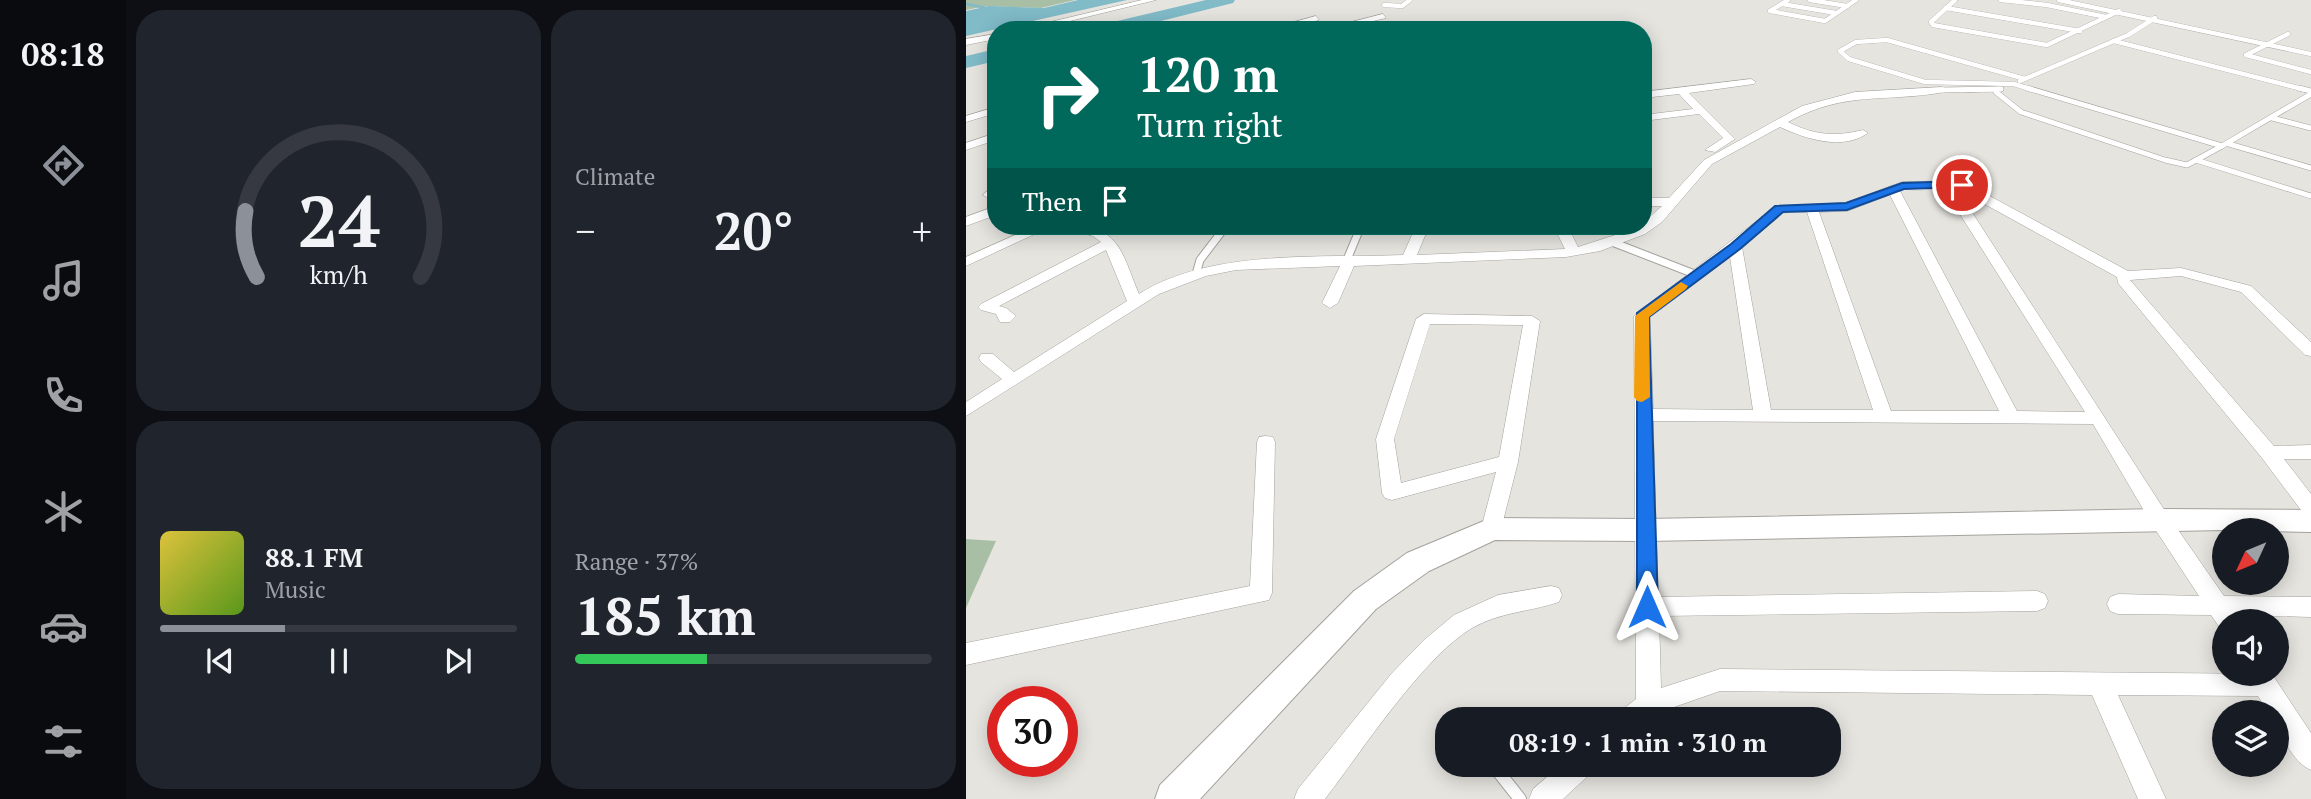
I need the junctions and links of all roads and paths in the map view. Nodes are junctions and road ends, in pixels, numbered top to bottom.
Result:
1 (1152, 0) edge
2 (1410, 0) edge
3 (1788, 0) edge
4 (1810, 0) edge
5 (1955, 0) edge
6 (2001, 0) edge
7 (2059, 0) edge
8 (1855, 1) edge
9 (1384, 2) edge
10 (1848, 3) edge
11 (1780, 4) junction
12 (1946, 8) junction
13 (2119, 11) junction
14 (1836, 13) junction
15 (1383, 16) junction
16 (2106, 17) junction
17 (1316, 18) dead end
18 (2155, 18) junction
19 (1280, 19) dead end
20 (1060, 21) edge
21 (1282, 21) edge
22 (1306, 21) edge
23 (1362, 21) edge
24 (1382, 21) edge
25 (2080, 31) junction
26 (2288, 34) dead end
27 (987, 38) edge
28 (2113, 41) junction
29 (966, 42) edge
30 (2268, 44) junction
31 (2311, 54) edge
32 (2311, 72) edge
33 (2025, 79) junction
34 (1745, 84) dead end
35 (2014, 84) junction
36 (1942, 90) joint
37 (1681, 91) junction
38 (1997, 92) junction
39 (1652, 94) edge
40 (2310, 94) edge
41 (1702, 111) junction
42 (987, 113) edge
43 (1652, 117) edge
44 (2272, 118) junction
45 (966, 119) edge
46 (1780, 123) junction
47 (2311, 128) edge
48 (1863, 133) dead end
49 (987, 139) edge
50 (2225, 145) junction
51 (966, 147) edge
52 (2196, 160) junction
53 (1708, 162) junction
54 (2311, 168) edge
55 (1948, 185) junction
56 (1893, 189) junction
57 (2311, 196) edge
58 (1652, 202) edge
59 (1672, 202) junction
60 (1812, 209) junction
61 (987, 214) edge
62 (966, 222) edge
63 (1652, 223) edge
64 (1025, 235) edge
65 (1100, 235) edge
66 (1219, 235) edge
67 (1358, 235) edge
68 (1418, 235) edge
69 (1565, 235) edge
70 (1630, 235) edge
71 (1612, 242) junction
72 (1110, 243) junction
73 (1735, 246) junction
74 (1574, 252) junction
75 (1408, 260) junction
76 (966, 262) edge
77 (1348, 262) junction
78 (1196, 274) junction
79 (1697, 275) junction
80 (2125, 275) junction
81 (1135, 302) junction
82 (1330, 303) dead end
83 (1005, 319) dead end
84 (2311, 351) edge
85 (987, 358) dead end
86 (1014, 380) junction
87 (966, 392) edge
88 (983, 399) junction
89 (966, 410) edge
90 (1643, 415) junction
91 (1763, 415) junction
92 (1884, 416) junction
93 (2011, 417) junction
94 (2098, 418) junction
95 (1266, 442) dead end
96 (2311, 452) edge
97 (2269, 453) junction
98 (1508, 462) junction
99 (2311, 509) edge
100 (2160, 520) junction
101 (2311, 521) edge
102 (1491, 528) junction
103 (1647, 530) junction
104 (1551, 595) dead end
105 (2037, 601) dead end
106 (2118, 604) dead end
107 (1647, 607) junction
108 (2311, 607) edge
109 (2221, 609) edge
110 (2286, 609) edge
111 (2212, 613) edge
112 (966, 654) edge
113 (2212, 681) edge
114 (2100, 684) junction
115 (2266, 686) edge
116 (1640, 707) edge
117 (1652, 707) edge
118 (2311, 757) edge
119 (1503, 777) edge
120 (1567, 777) edge
121 (1174, 799) edge
122 (1308, 799) edge
123 (1520, 799) edge
124 (1542, 799) edge
125 (2152, 799) edge

1 - 20 street
2 - 9 lane
3 - 11 lane
4 - 10 lane
5 - 12 lane
6 - 16 lane
7 - 13 lane
8 - 10 lane
9 - 15 street
10 - 14 lane
11 - 14 lane
11 - 14 lane
12 - 25 lane
12 - 25 lane
13 - 16 lane
13 - 18 lane
15 - 23 street
15 - 24 street
16 - 25 lane
17 - 22 street
18 - 28 lane
18 - 30 lane
19 - 21 street
26 - 30 lane
27 - 29 street
28 - 33 lane
28 - 40 lane
30 - 31 lane
30 - 32 lane
33 - 35 lane
33 - 35 lane
34 - 37 street
35 - 38 lane
35 - 50 lane
36 - 38 lane
36 - 46 street
37 - 39 street
37 - 41 street
38 - 52 lane
40 - 44 lane
41 - 43 street
41 - 53 street
42 - 45 street
44 - 47 lane
44 - 50 lane
46 - 48 street
46 - 53 street
49 - 51 street
50 - 52 lane
50 - 54 lane
52 - 57 lane
53 - 59 street
55 - 56 street
55 - 80 street
55 - 94 street
56 - 60 street
56 - 93 street
58 - 59 street
59 - 63 street
60 - 73 street
60 - 92 street
61 - 62 street
64 - 76 street
65 - 72 street
66 - 78 lane
67 - 77 lane
68 - 75 street
69 - 74 street
70 - 71 street
71 - 74 street
71 - 79 lane
72 - 81 street
72 - 83 street
73 - 79 street
73 - 91 street
74 - 75 street
75 - 77 street
77 - 78 street
77 - 82 street
78 - 81 street
79 - 90 street
80 - 84 street
80 - 97 street
81 - 86 street
85 - 86 street
86 - 88 street
87 - 88 street
88 - 89 street
90 - 91 street
90 - 103 street
91 - 92 street
92 - 93 street
93 - 94 street
94 - 100 street
95 - 112 street
96 - 97 street
97 - 99 street
98 - 98 street
98 - 102 street
100 - 101 street
100 - 103 street
100 - 109 street
102 - 103 street
102 - 121 street
103 - 107 street
104 - 122 street
105 - 107 street
106 - 111 street
107 - 116 street
108 - 110 street
113 - 114 street
114 - 117 street
114 - 125 street
115 - 118 street
119 - 123 lane
120 - 124 street

